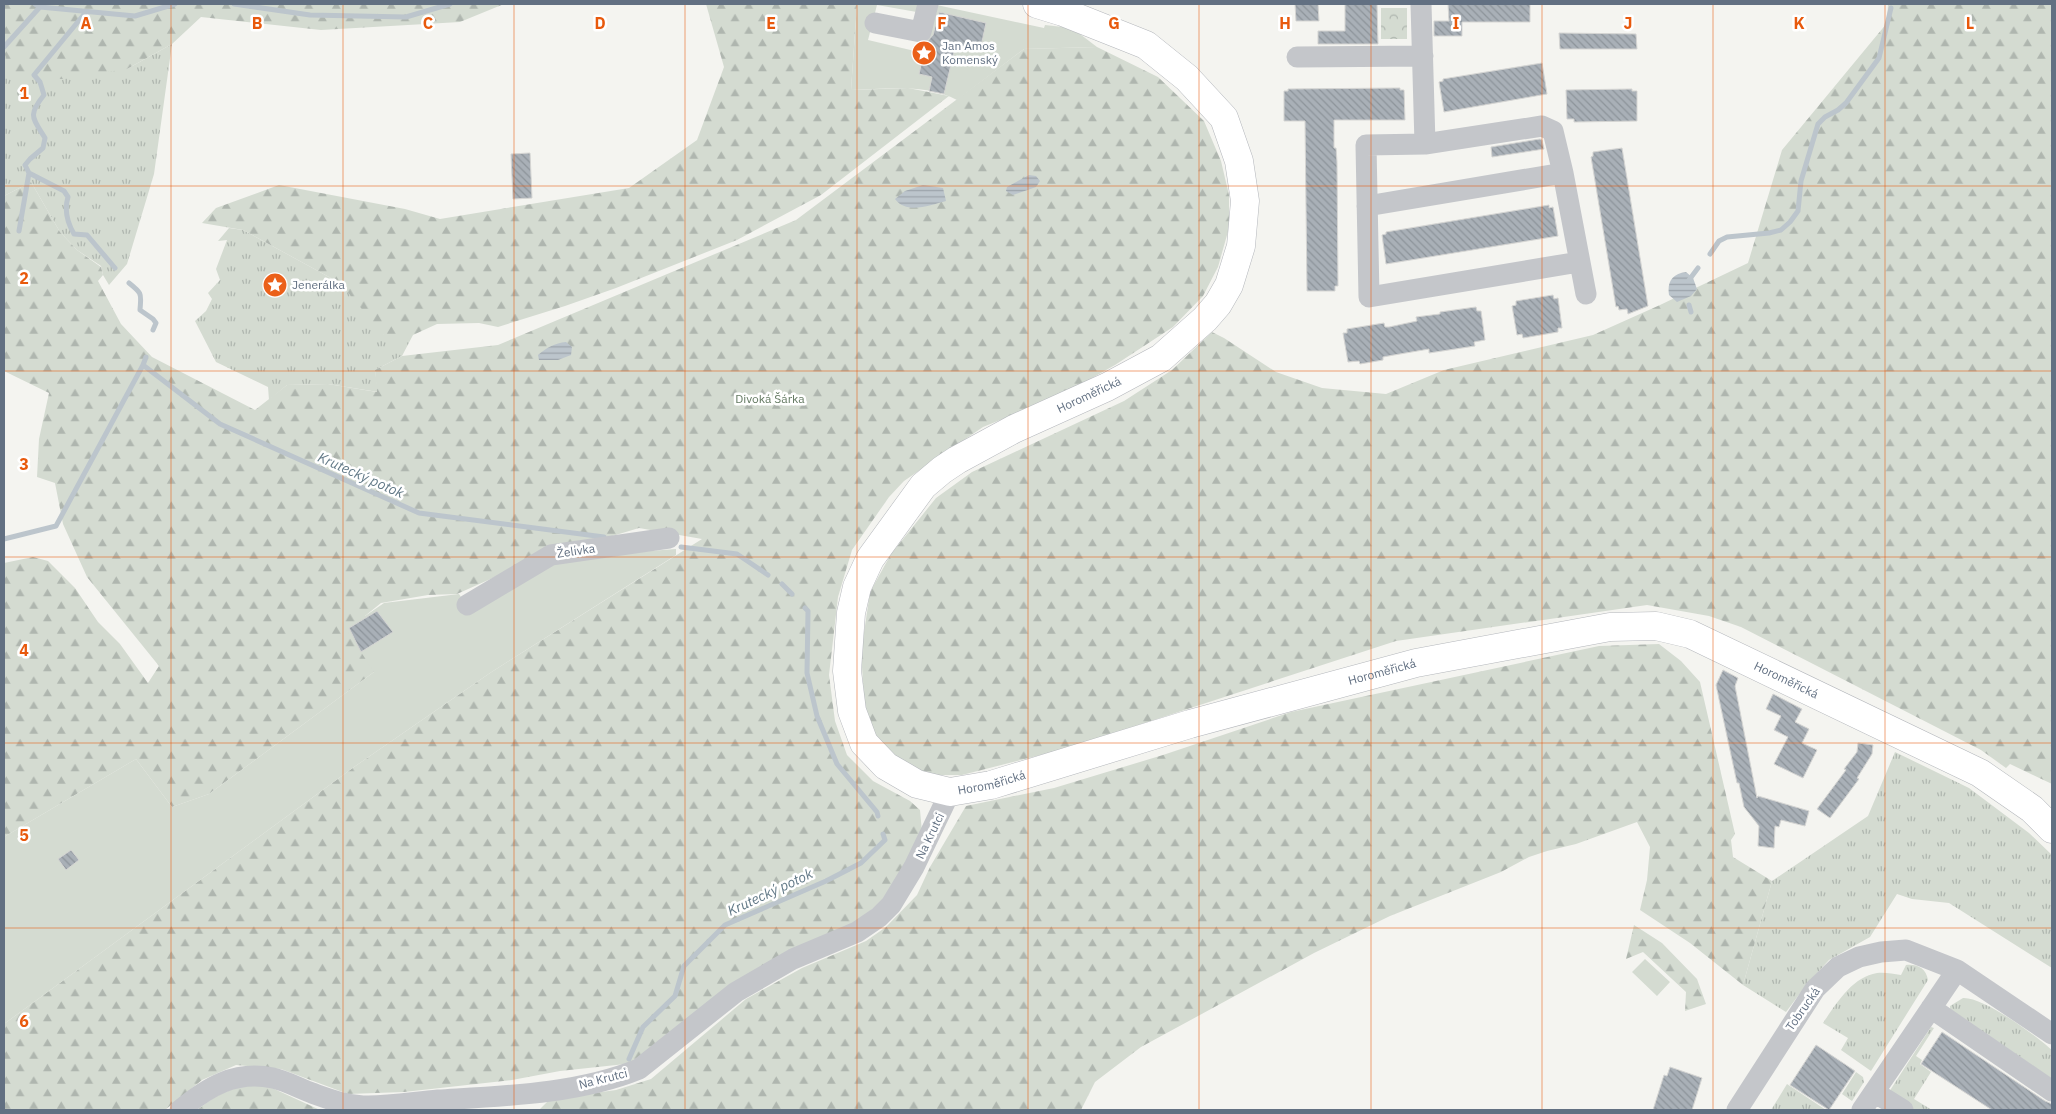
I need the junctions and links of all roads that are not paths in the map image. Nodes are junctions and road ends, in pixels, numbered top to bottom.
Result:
1 (928, 4) edge
2 (1037, 4) edge
3 (1421, 4) edge
4 (875, 23) dead end
5 (1423, 56) junction
6 (1296, 58) dead end
7 (1425, 144) junction
8 (1563, 173) junction
9 (1367, 206) junction
10 (1579, 262) junction
11 (1586, 294) dead end
12 (669, 538) dead end
13 (467, 605) dead end
14 (950, 792) junction
15 (2052, 828) edge
16 (1957, 970) junction
17 (1931, 1008) junction
18 (2052, 1034) edge
19 (2052, 1091) edge
20 (1874, 1092) junction
21 (180, 1110) edge
22 (1737, 1110) edge
23 (1862, 1110) edge
24 (1903, 1110) edge

1 - 4 street
2 - 14 main road, Horoměřická
3 - 5 street
5 - 6 street
5 - 7 street
7 - 8 street
7 - 9 street
8 - 9 street
8 - 10 street
9 - 10 street
10 - 11 street
12 - 13 street, Želivka
14 - 15 main road, Horoměřická
14 - 21 street, Na Krutci
16 - 17 street
16 - 18 street, Tobrucká
16 - 22 street, Tobrucká
17 - 19 street
17 - 20 street
20 - 23 street
20 - 24 street

